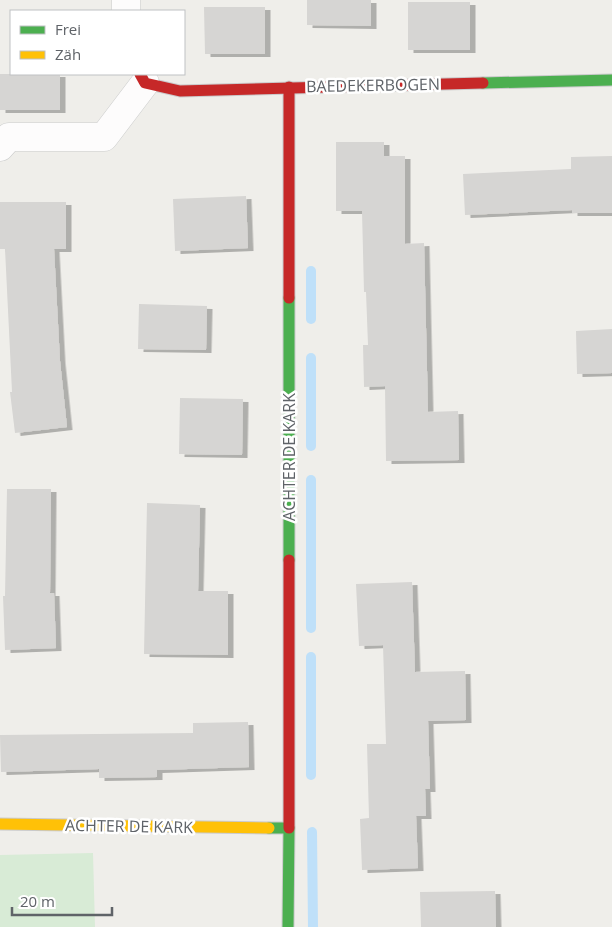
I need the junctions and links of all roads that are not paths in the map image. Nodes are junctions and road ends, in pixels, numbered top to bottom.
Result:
1 (142, 79) edge
2 (612, 80) edge
3 (289, 87) junction
4 (0, 147) edge
5 (0, 824) edge
6 (289, 828) junction
7 (288, 927) edge

1 - 3 street, BAEDEKERBOGEN
1 - 4 street
2 - 3 street, BAEDEKERBOGEN
3 - 6 street, ACHTER DE KARK
5 - 6 street, ACHTER DE KARK
6 - 7 street, ACHTER DE KARK

